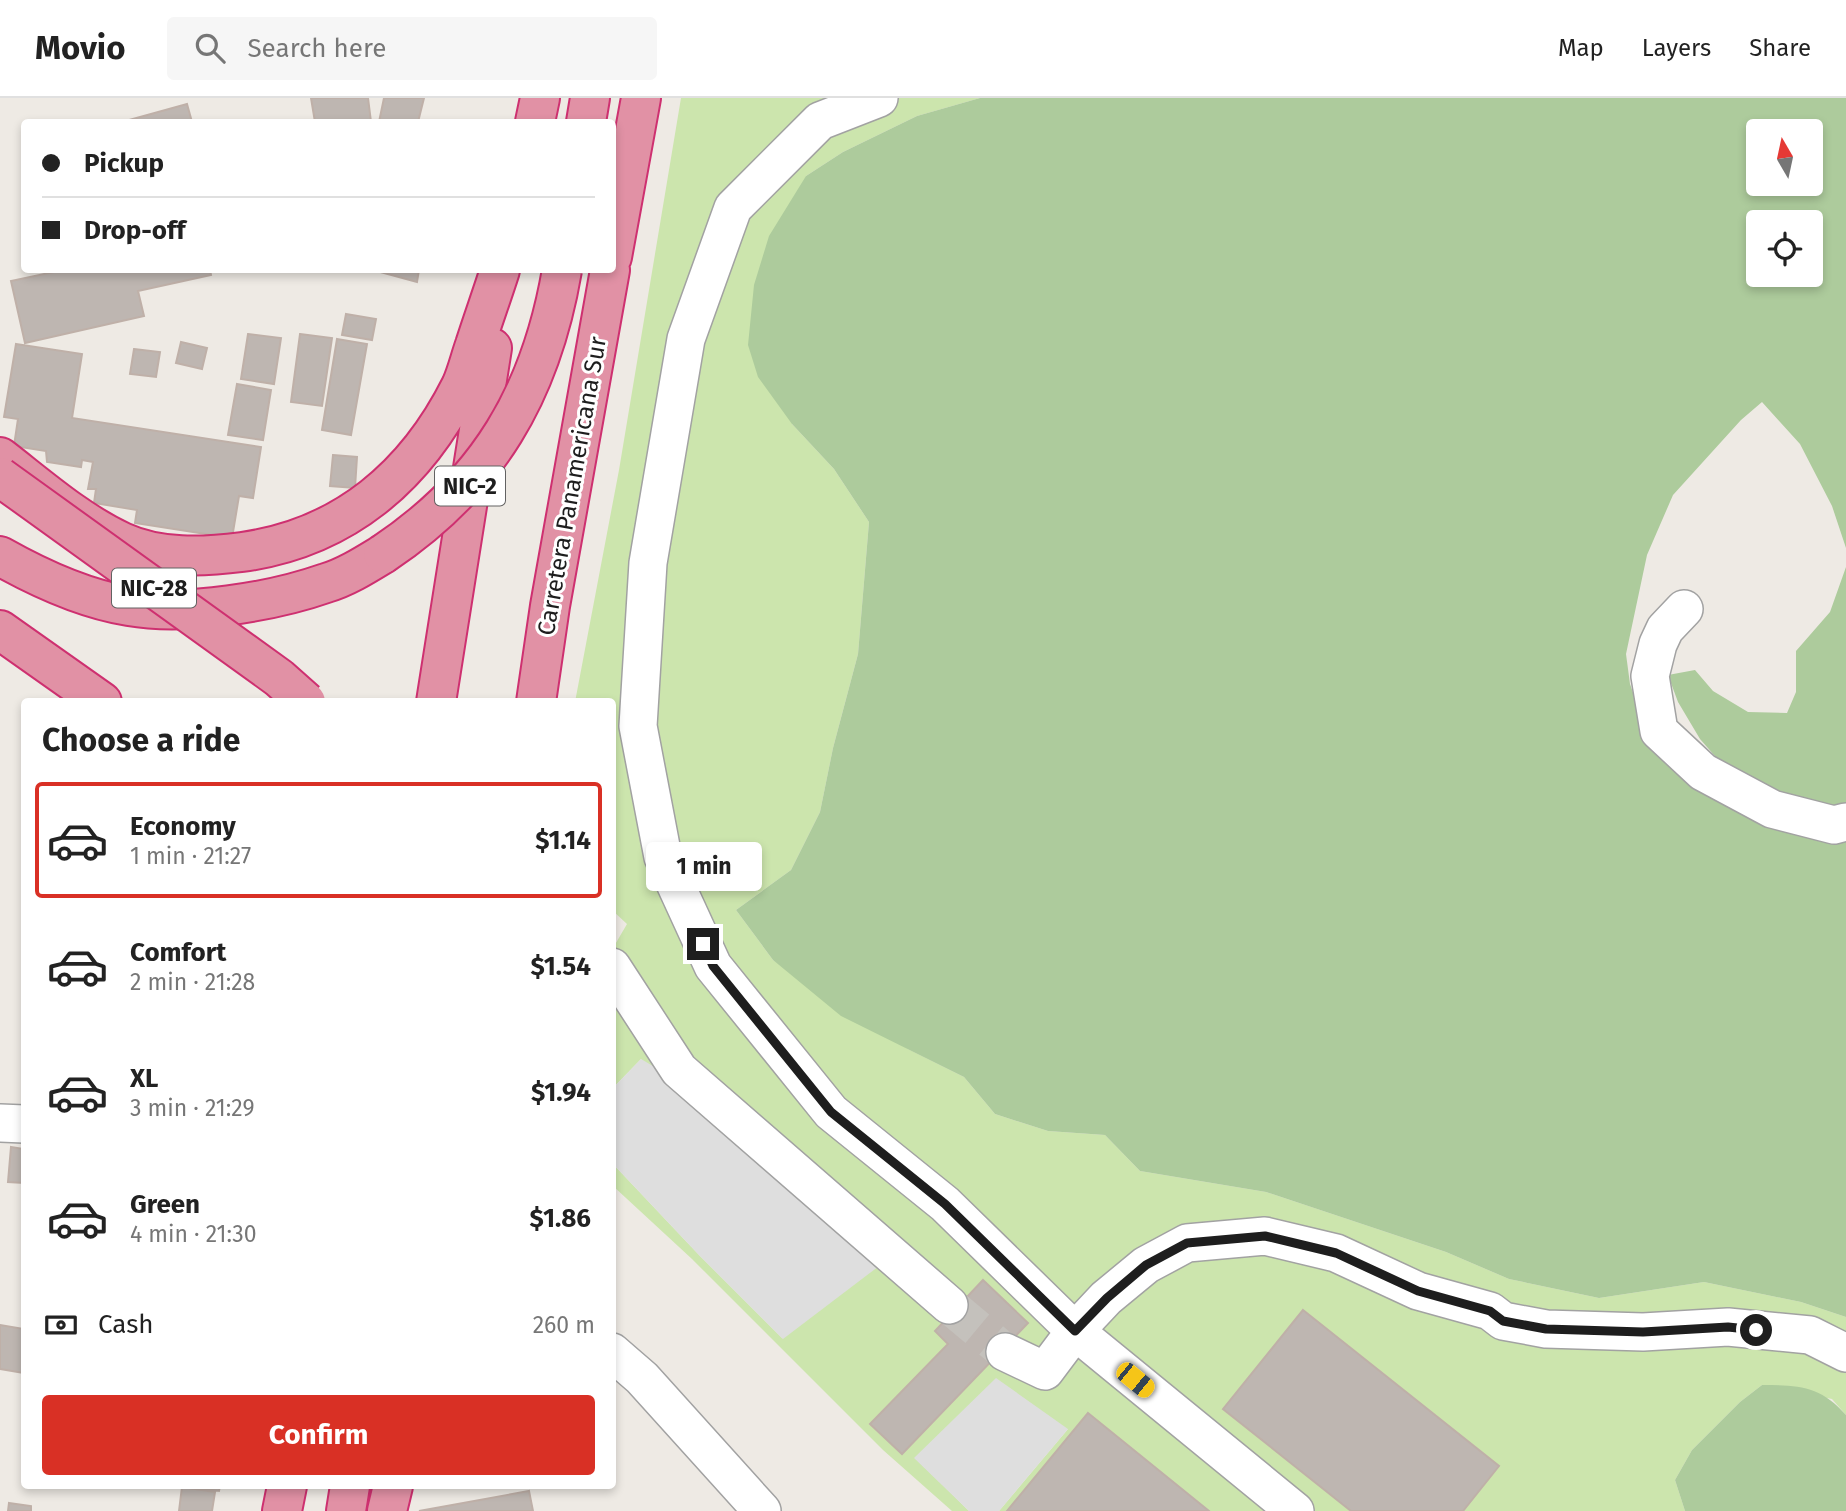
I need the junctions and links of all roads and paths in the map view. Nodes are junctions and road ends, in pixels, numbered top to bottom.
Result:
1 (540, 98) edge
2 (590, 98) edge
3 (641, 98) edge
4 (879, 98) edge
5 (536, 119) edge
6 (586, 119) edge
7 (616, 235) edge
8 (501, 273) edge
9 (502, 273) edge
10 (561, 273) edge
11 (609, 273) edge
12 (0, 457) edge
13 (0, 477) edge
14 (14, 563) edge
15 (1685, 609) dead end
16 (0, 630) edge
17 (96, 698) edge
18 (302, 698) edge
19 (437, 698) edge
20 (537, 698) edge
21 (1846, 822) edge
22 (616, 973) edge
23 (0, 1123) edge
24 (21, 1124) edge
25 (949, 1305) tunnel mouth
26 (1075, 1331) junction
27 (1005, 1352) tunnel mouth
28 (1846, 1353) edge
29 (616, 1355) edge
30 (286, 1489) edge
31 (350, 1489) edge
32 (392, 1489) edge
33 (282, 1511) edge
34 (346, 1511) edge
35 (387, 1511) edge
36 (762, 1511) edge
37 (1295, 1511) edge

1 - 5 highway
2 - 6 highway
3 - 7 highway
4 - 26 street
8 - 12 highway
9 - 19 highway, NIC-2
10 - 14 highway, bridge
11 - 20 highway, Carretera Panamericana Sur
13 - 18 highway, NIC-28, bridge
15 - 21 street
16 - 17 highway
22 - 25 street
23 - 24 street
26 - 27 street
26 - 28 street
26 - 37 street
29 - 36 street
30 - 33 highway
31 - 34 highway
32 - 35 highway

